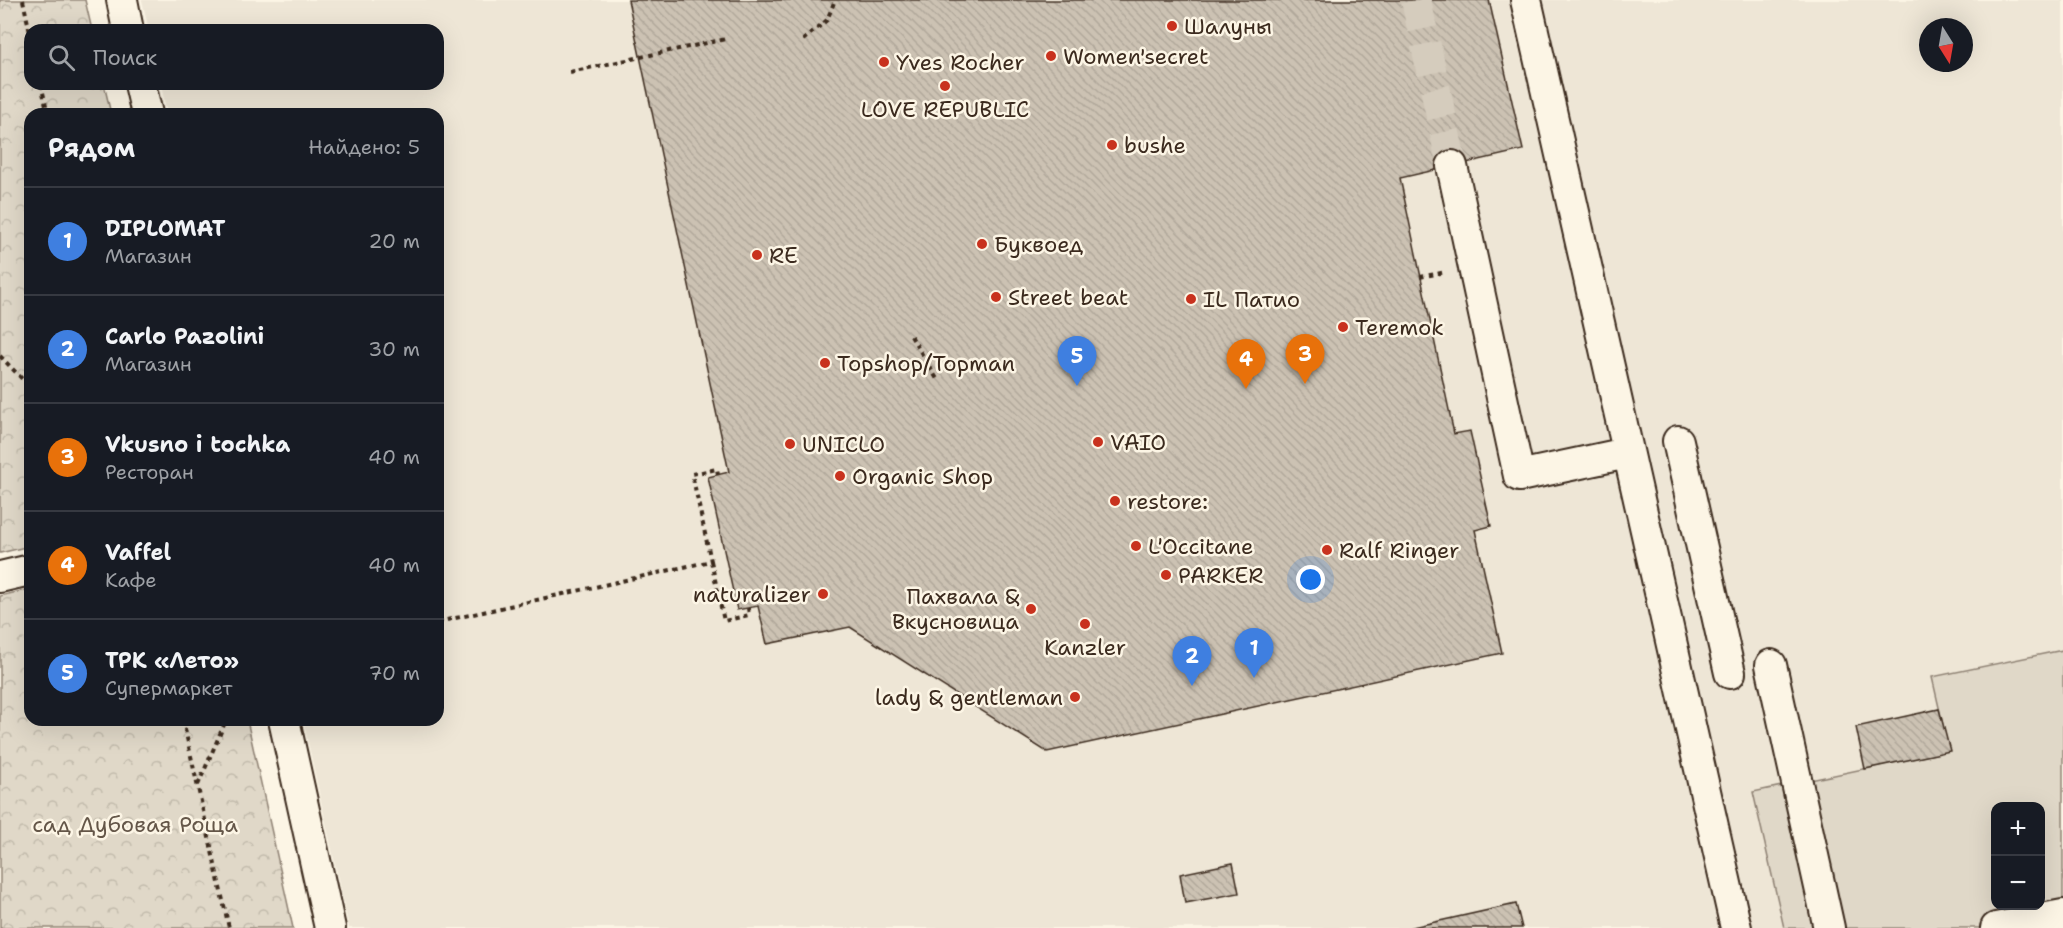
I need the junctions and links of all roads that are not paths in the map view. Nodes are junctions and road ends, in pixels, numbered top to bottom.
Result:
1 (122, 0) edge
2 (1526, 0) edge
3 (127, 24) edge
4 (142, 90) edge
5 (146, 108) edge
6 (1452, 166) tunnel mouth
7 (1678, 441) dead end
8 (1627, 453) junction
9 (24, 572) edge
10 (0, 578) edge
11 (1771, 665) dead end
12 (1730, 674) dead end
13 (285, 726) edge
14 (2063, 915) edge
15 (330, 928) edge
16 (1736, 928) edge
17 (1829, 928) edge
18 (1996, 928) edge

1 - 3 street
2 - 8 street
4 - 5 street
6 - 8 street
7 - 12 street
8 - 16 street
9 - 10 street
11 - 17 street
13 - 15 street
14 - 18 street

